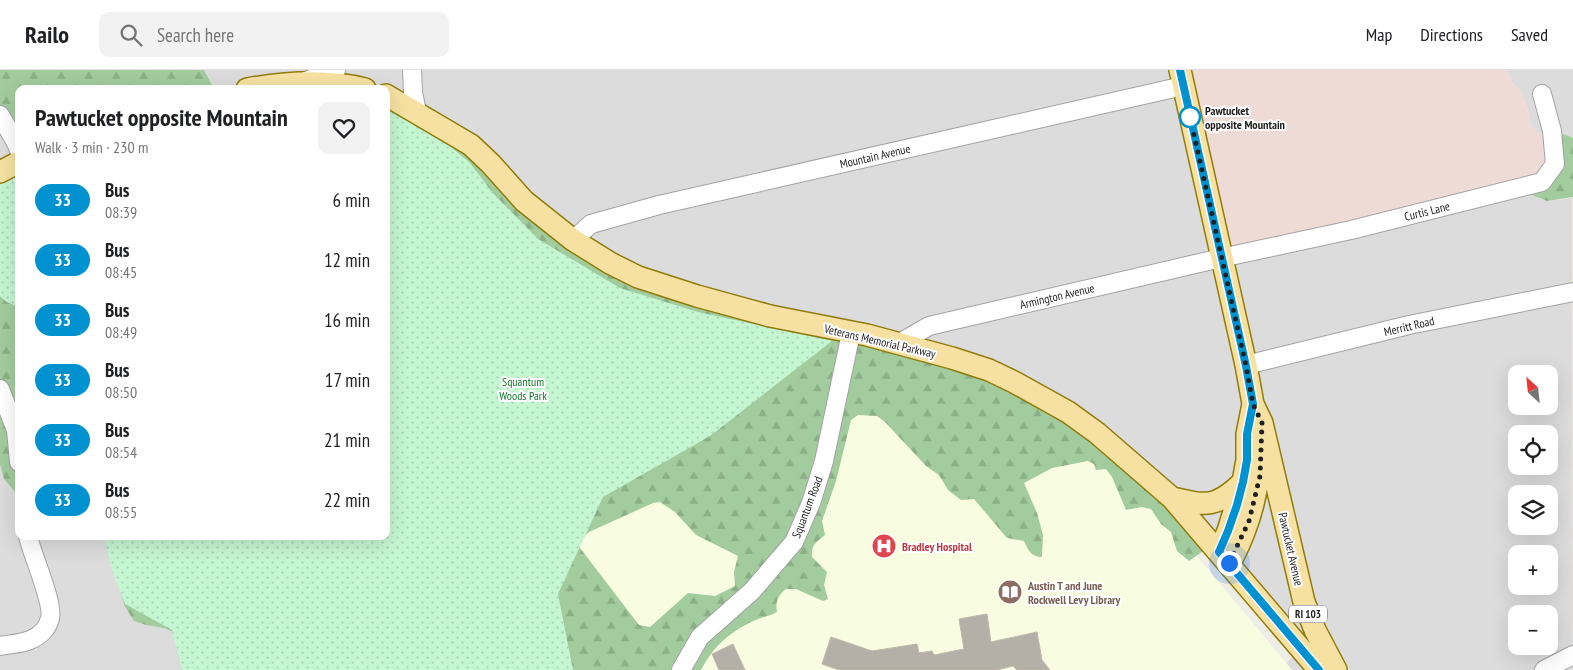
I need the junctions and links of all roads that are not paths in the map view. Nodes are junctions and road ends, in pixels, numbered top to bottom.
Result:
1 (336, 70) edge
2 (412, 70) edge
3 (1182, 78) edge
4 (301, 82) junction
5 (270, 85) edge
6 (340, 85) edge
7 (1542, 94) dead end
8 (390, 97) edge
9 (417, 112) junction
10 (0, 115) edge
11 (15, 141) edge
12 (15, 164) edge
13 (0, 172) edge
14 (572, 240) junction
15 (1221, 258) junction
16 (1573, 292) edge
17 (851, 333) junction
18 (898, 344) junction
19 (1246, 366) junction
20 (1, 392) edge
21 (1257, 413) junction
22 (15, 427) edge
23 (1243, 482) junction
24 (1172, 498) junction
25 (29, 540) edge
26 (1224, 558) junction
27 (0, 646) edge
28 (1573, 655) edge
29 (681, 670) edge
30 (1319, 670) edge
31 (1336, 670) edge
32 (1544, 670) edge

1 - 4 street
2 - 9 street
3 - 14 street, Mountain Avenue
3 - 15 main road, Pawtucket Avenue / RI 103
4 - 5 main road
4 - 6 main road
7 - 15 street, Curtis Lane
8 - 9 main road, Veterans Memorial Parkway
9 - 14 main road, Veterans Memorial Parkway
10 - 11 street
12 - 13 main road
14 - 17 main road, Veterans Memorial Parkway
15 - 18 street, Armington Avenue
15 - 19 main road, Pawtucket Avenue / RI 103
16 - 19 street, Merritt Road
17 - 18 main road, Veterans Memorial Parkway
17 - 29 street, Squantum Road
18 - 24 main road, Veterans Memorial Parkway
19 - 21 main road, Pawtucket Avenue / RI 103
20 - 22 street
21 - 23 main road, Pawtucket Avenue / RI 103
21 - 26 main road, Pawtucket Avenue
21 - 31 main road, Pawtucket Avenue / RI 103
23 - 24 main road
23 - 26 main road, Pawtucket Avenue / RI 103
24 - 26 main road, Veterans Memorial Parkway
25 - 27 street
26 - 30 main road, Veterans Memorial Parkway / RI 103
28 - 32 street

